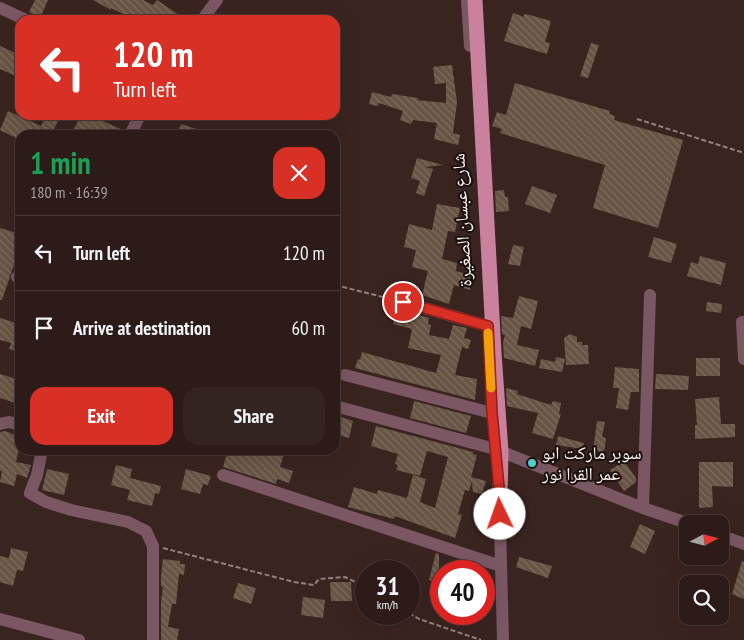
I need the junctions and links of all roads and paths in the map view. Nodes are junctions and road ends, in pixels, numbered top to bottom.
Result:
1 (217, 0) edge
2 (467, 0) edge
3 (475, 0) edge
4 (0, 8) edge
5 (15, 15) edge
6 (206, 15) edge
7 (637, 119) dead end
8 (744, 153) edge
9 (340, 286) edge
10 (650, 295) dead end
11 (403, 302) joint
12 (742, 322) dead end
13 (488, 326) junction
14 (744, 359) edge
15 (345, 375) dead end
16 (340, 407) edge
17 (492, 413) junction
18 (0, 424) edge
19 (15, 424) edge
20 (498, 451) junction
21 (41, 455) edge
22 (224, 475) dead end
23 (500, 498) joint
24 (643, 508) junction
25 (679, 520) edge
26 (729, 538) edge
27 (744, 544) edge
28 (153, 546) junction
29 (501, 566) junction
30 (355, 582) edge
31 (0, 619) edge
32 (420, 619) edge
33 (80, 640) edge
34 (153, 640) edge
35 (481, 640) edge
36 (503, 640) edge

1 - 6 street
2 - 13 street, شارع عبسان الصغيرة
3 - 20 main road, شارع عبسان الصغيرة
4 - 5 street
7 - 8 path
9 - 11 path
10 - 24 street
11 - 13 street
12 - 14 street
13 - 17 street, شارع عبسان الصغيرة
15 - 17 street
16 - 20 street
17 - 20 street, شارع عبسان الصغيرة
18 - 19 street
20 - 23 main road, شارع عبسان الصغيرة
20 - 24 street
21 - 28 street
22 - 29 street
23 - 29 street, شارع عبسان الصغيرة
24 - 25 street
26 - 27 street
28 - 30 path
28 - 34 street
29 - 36 street, شارع عبسان الصغيرة
31 - 33 street
32 - 35 path

